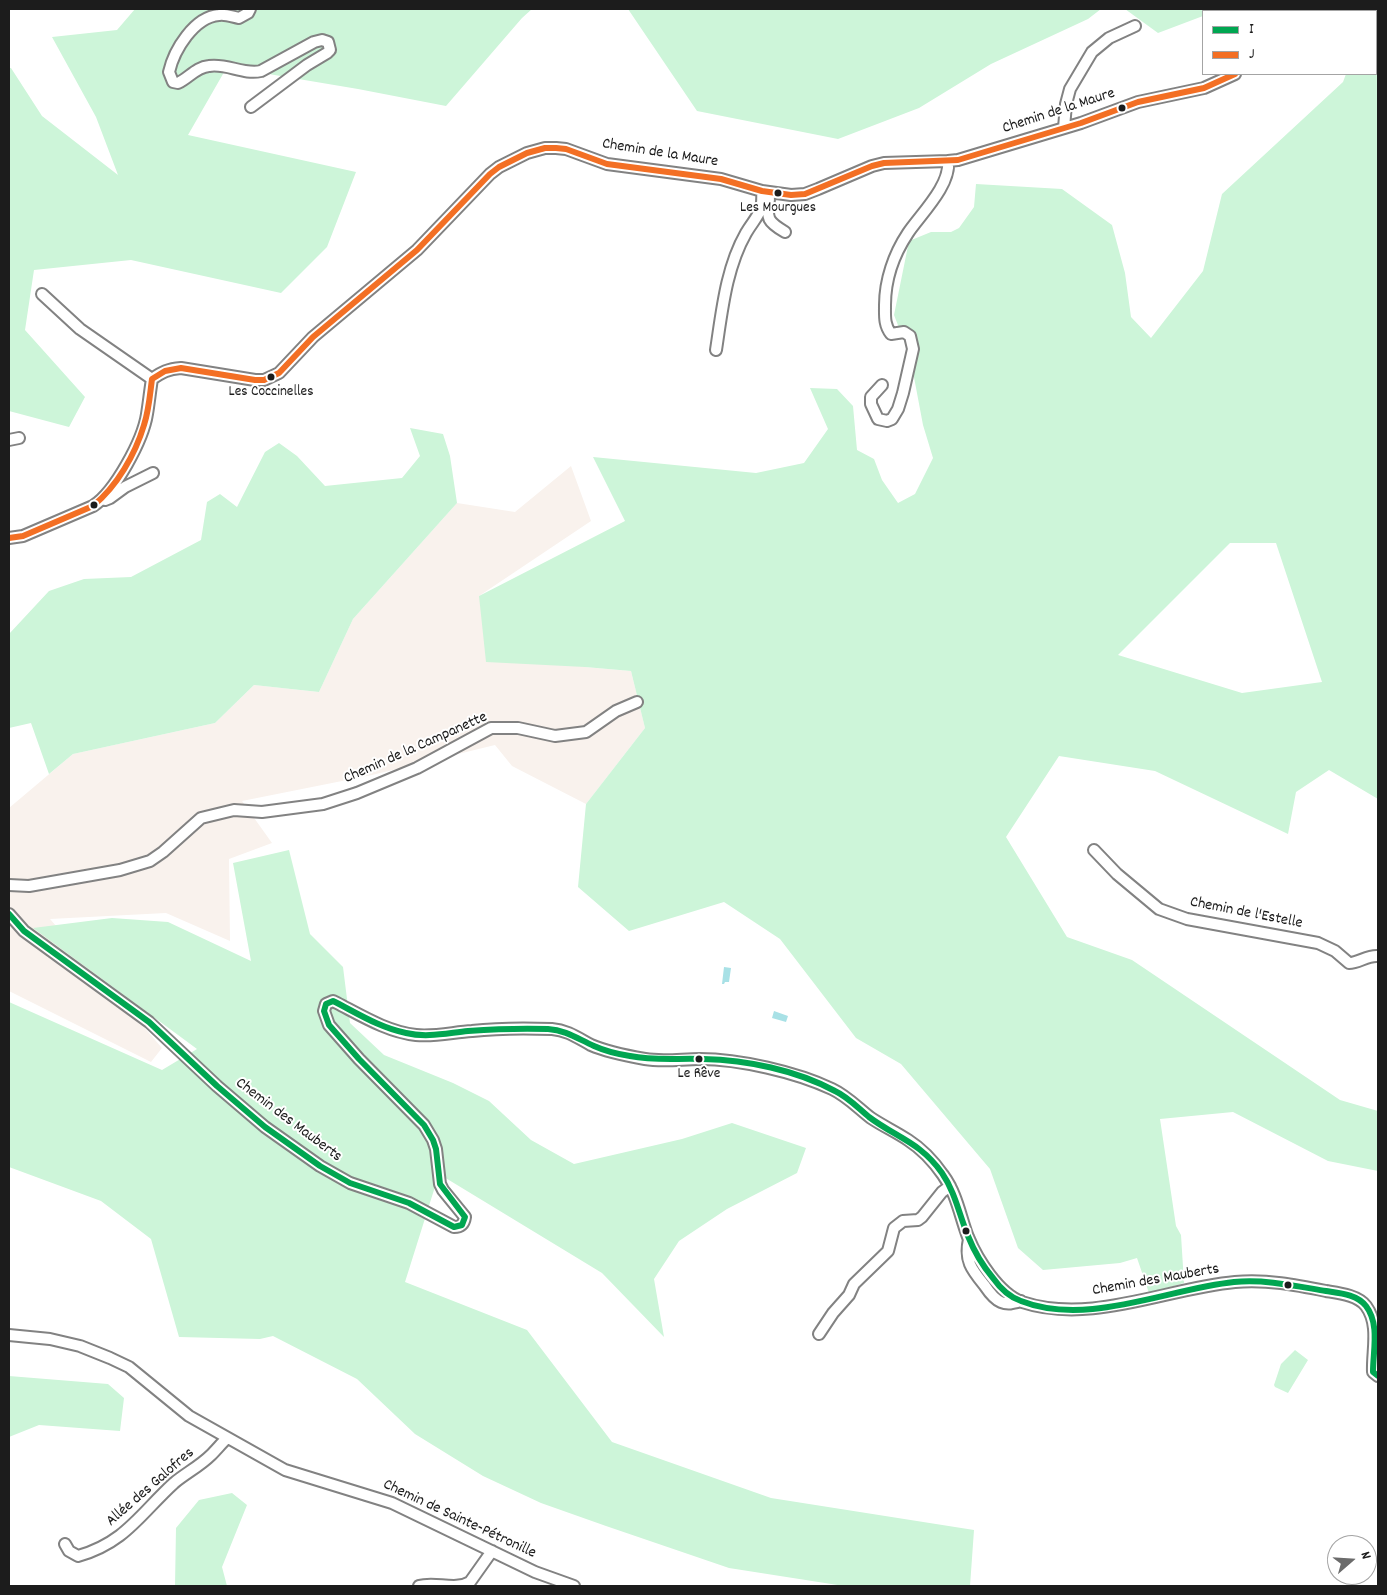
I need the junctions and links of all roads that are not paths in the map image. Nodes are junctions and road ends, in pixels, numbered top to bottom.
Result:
1 (250, 9) edge
2 (1135, 26) dead end
3 (1233, 75) edge
4 (251, 107) dead end
5 (1064, 128) junction
6 (948, 161) junction
7 (766, 192) junction
8 (785, 232) dead end
9 (42, 294) dead end
10 (716, 350) dead end
11 (152, 379) junction
12 (882, 385) dead end
13 (153, 473) dead end
14 (101, 500) junction
15 (9, 538) edge
16 (637, 702) dead end
17 (1094, 850) dead end
18 (9, 885) edge
19 (9, 914) edge
20 (1378, 956) edge
21 (950, 1186) junction
22 (819, 1334) dead end
23 (9, 1335) edge
24 (1378, 1376) edge
25 (226, 1438) junction
26 (65, 1544) dead end
27 (492, 1551) junction
28 (419, 1586) edge
29 (574, 1586) edge

1 - 4 street
2 - 5 street
3 - 5 street, Chemin de la Maure
5 - 6 street, Chemin de la Maure
6 - 7 street, Chemin de la Maure
6 - 12 street
7 - 8 street
7 - 10 street
7 - 11 street, Chemin de la Maure
9 - 11 street
11 - 14 street
13 - 14 street
14 - 15 street
16 - 18 street, Chemin de la Campanette
17 - 20 street, Chemin de l'Estelle
19 - 21 street, Chemin des Mauberts
21 - 22 street
21 - 24 street, Chemin des Mauberts
23 - 25 street, Chemin de Sainte-Pétronille
25 - 26 street, Allée des Galofres
25 - 27 street, Chemin de Sainte-Pétronille
27 - 28 street
27 - 29 street, Chemin de Sainte-Pétronille

